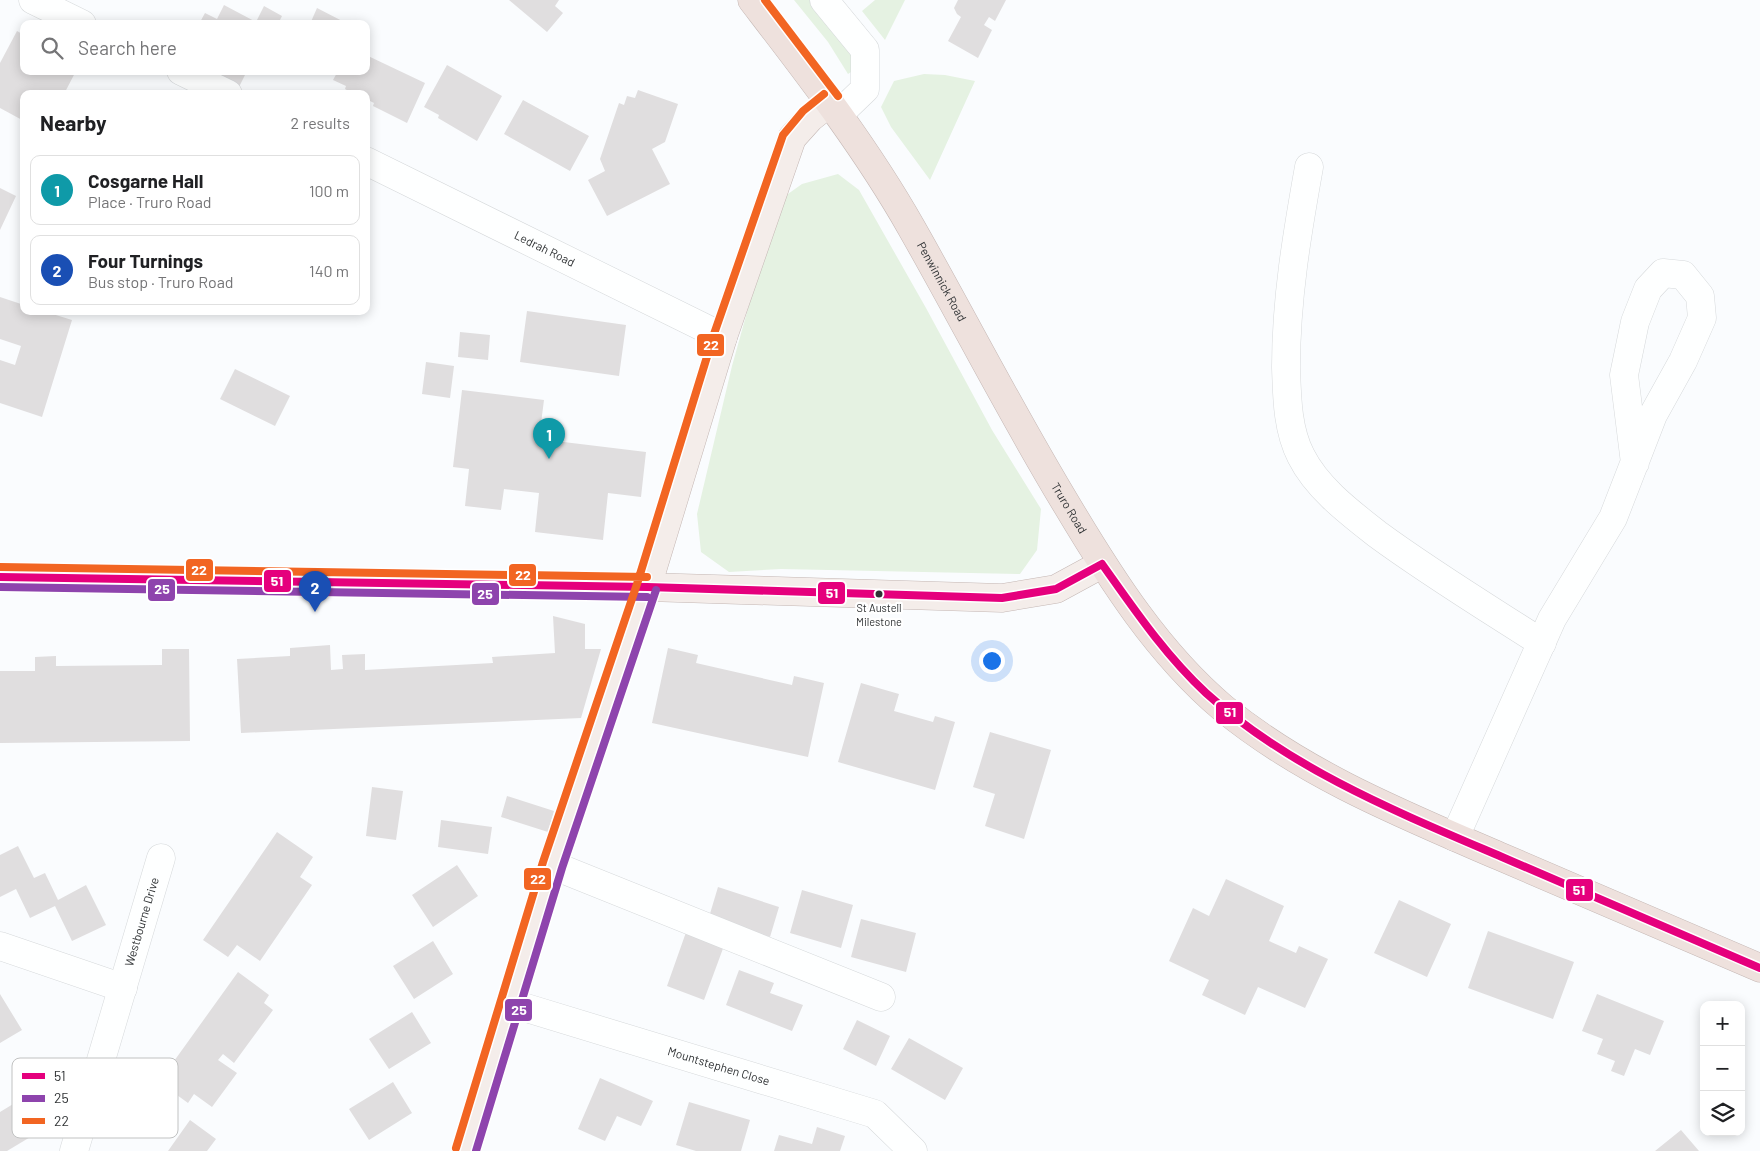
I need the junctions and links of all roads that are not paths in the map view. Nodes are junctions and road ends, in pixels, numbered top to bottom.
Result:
1 (33, 0) edge
2 (752, 0) edge
3 (824, 0) edge
4 (74, 20) edge
5 (190, 75) edge
6 (220, 90) edge
7 (835, 108) junction
8 (370, 163) edge
9 (1309, 167) dead end
10 (723, 337) junction
11 (1036, 454) joint
12 (1635, 463) junction
13 (1102, 564) junction
14 (0, 577) edge
15 (647, 587) junction
16 (1542, 643) junction
17 (1455, 837) junction
18 (161, 858) dead end
19 (552, 865) junction
20 (0, 946) edge
21 (1760, 968) edge
22 (123, 988) junction
23 (881, 997) dead end
24 (510, 1003) junction
25 (102, 1058) edge
26 (78, 1138) edge
27 (74, 1151) edge
28 (466, 1151) edge
29 (913, 1151) edge

1 - 4 street
2 - 7 highway, Penwinnick Road
3 - 7 street
5 - 6 street
7 - 10 main road
7 - 11 highway, Penwinnick Road
8 - 10 street, Ledrah Road
9 - 16 street
10 - 15 main road
11 - 13 highway, Truro Road
12 - 12 street
12 - 16 street
13 - 15 main road
13 - 17 highway, Truro Road
14 - 15 main road
15 - 19 main road
16 - 17 street
17 - 21 highway, Truro Road
18 - 22 street, Westbourne Drive
19 - 23 street
19 - 24 main road
20 - 22 street
22 - 25 street, Westbourne Drive
24 - 28 main road
24 - 29 street, Mountstephen Close
26 - 27 street, Westbourne Drive

